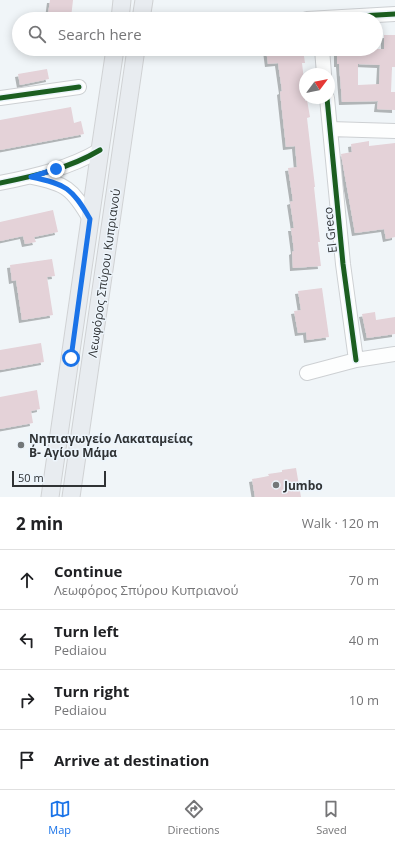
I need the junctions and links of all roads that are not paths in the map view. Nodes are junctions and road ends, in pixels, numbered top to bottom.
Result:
1 (122, 0) edge
2 (121, 12) edge
3 (395, 14) edge
4 (383, 15) edge
5 (114, 56) edge
6 (137, 56) edge
7 (323, 56) edge
8 (324, 68) edge
9 (79, 87) dead end
10 (0, 98) edge
11 (328, 104) edge
12 (330, 129) junction
13 (395, 131) edge
14 (100, 150) junction
15 (31, 177) junction
16 (0, 182) edge
17 (90, 219) junction
18 (395, 354) edge
19 (356, 360) junction
20 (307, 373) dead end
21 (50, 497) edge
22 (71, 497) edge

1 - 2 main road
3 - 4 street
5 - 14 main road, Λεωφόρος Σπύρου Κυπριανού
6 - 22 main road, Λεωφόρος Σπύρου Κυπριανού
7 - 8 street
9 - 10 street
11 - 12 street, El Greco
12 - 13 street
12 - 19 street, El Greco
14 - 15 street
14 - 17 main road, Λεωφόρος Σπύρου Κυπριανού
15 - 16 street
15 - 17 street
17 - 21 main road, Λεωφόρος Σπύρου Κυπριανού
18 - 19 street
19 - 20 street

